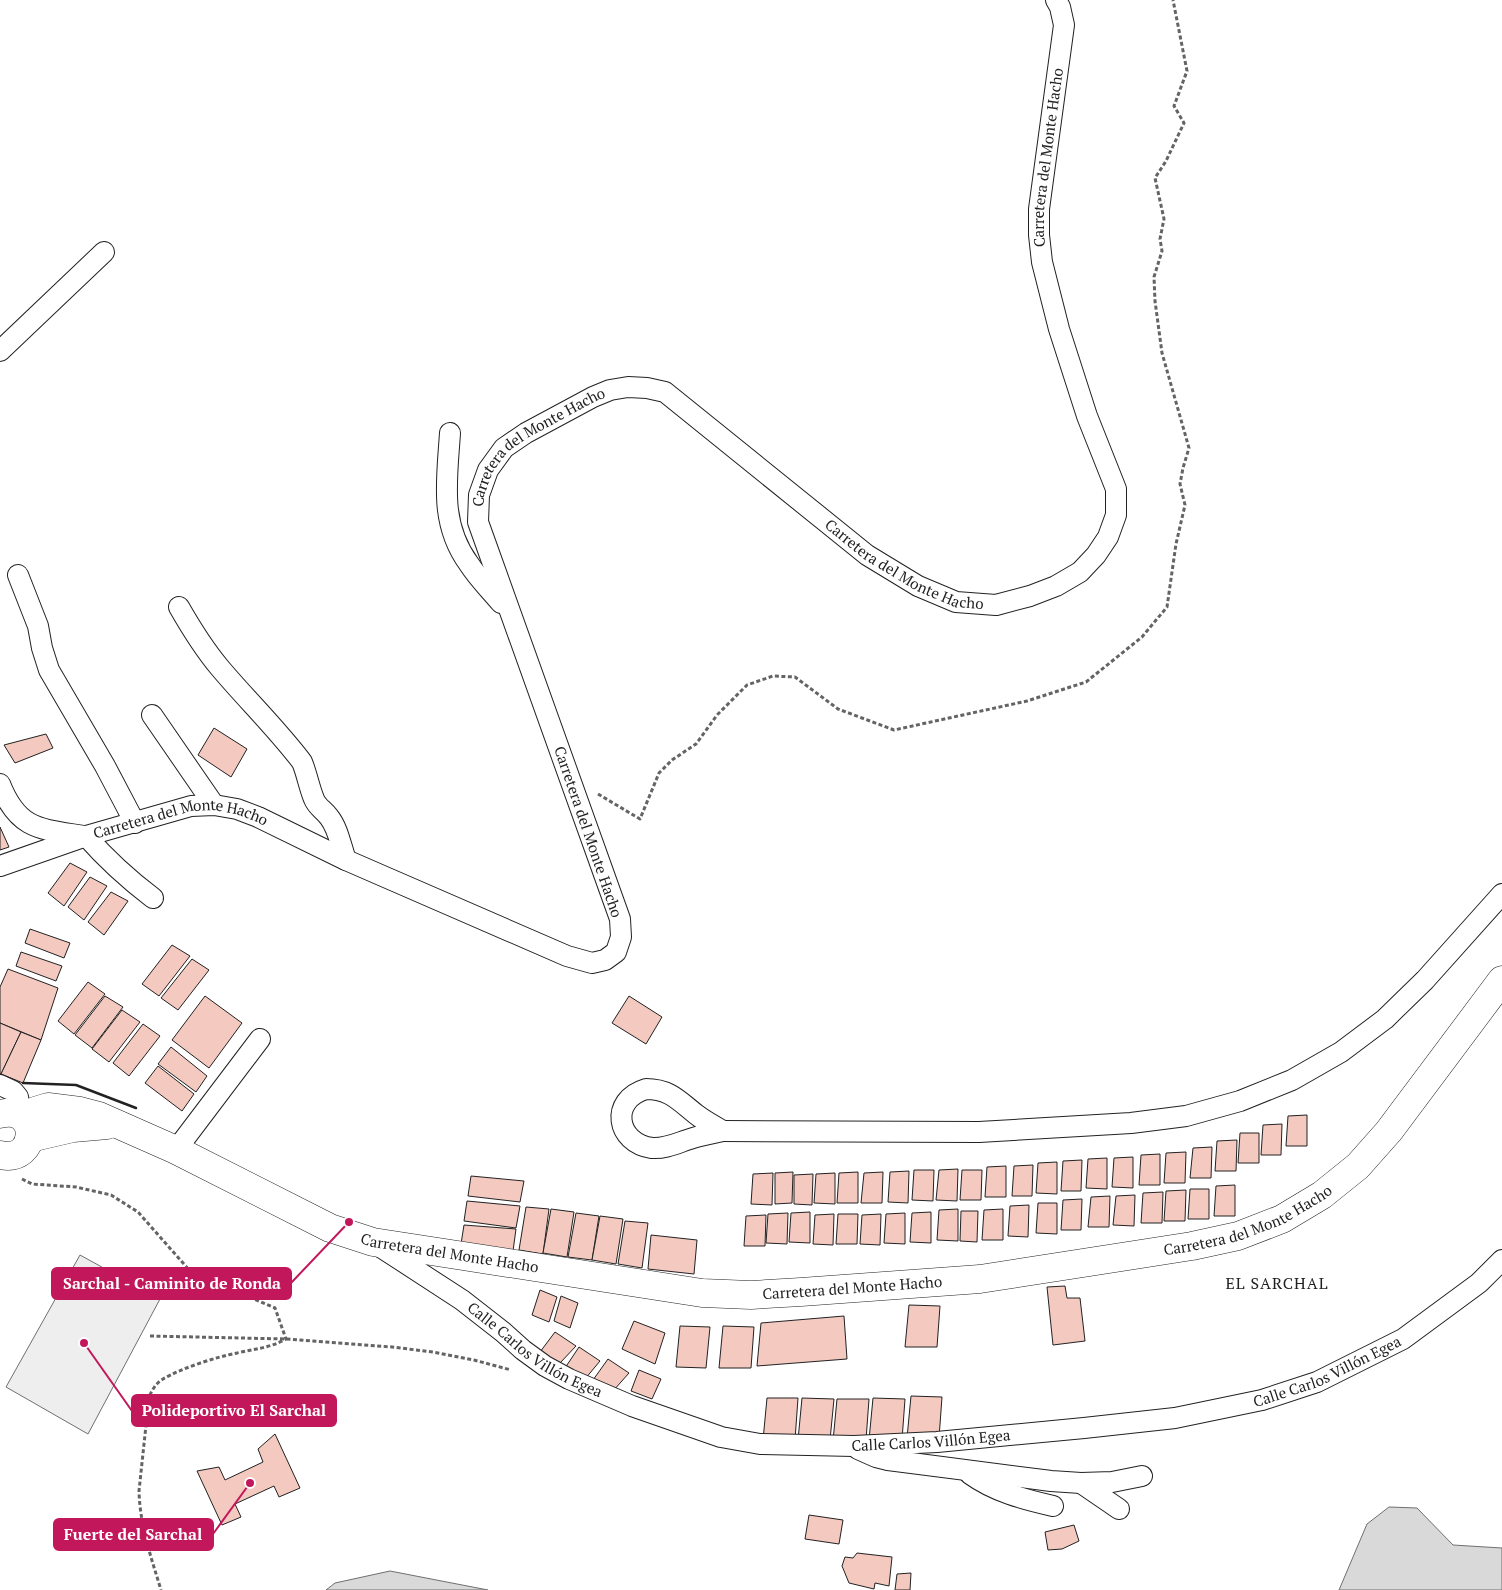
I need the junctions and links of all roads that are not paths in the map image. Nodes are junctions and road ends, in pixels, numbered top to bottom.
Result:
1 (1056, 0) edge
2 (104, 252) dead end
3 (0, 352) edge
4 (450, 433) dead end
5 (18, 575) dead end
6 (179, 607) dead end
7 (510, 614) junction
8 (152, 714) dead end
9 (0, 784) edge
10 (214, 805) junction
11 (19, 818) junction
12 (134, 822) junction
13 (86, 836) junction
14 (19, 859) junction
15 (346, 860) junction
16 (0, 866) edge
17 (1502, 894) edge
18 (153, 898) dead end
19 (1502, 980) edge
20 (260, 1039) dead end
21 (0, 1085) edge
22 (723, 1132) junction
23 (11, 1142) edge
24 (176, 1150) junction
25 (373, 1242) junction
26 (1502, 1260) edge
27 (854, 1446) junction
28 (964, 1470) junction
29 (1142, 1476) dead end
30 (1081, 1483) junction
31 (1053, 1506) dead end
32 (1120, 1509) dead end

1 - 7 street, Carretera del Monte Hacho
2 - 3 street
4 - 7 street
5 - 12 street
6 - 15 street
7 - 15 street, Carretera del Monte Hacho
8 - 10 street
9 - 11 street
10 - 12 street, Carretera del Monte Hacho
10 - 15 street, Carretera del Monte Hacho
11 - 13 street, Carretera del Monte Hacho
11 - 14 street
12 - 13 street, Carretera del Monte Hacho
13 - 14 street
13 - 18 street
14 - 16 street
17 - 22 street
19 - 25 main road, Carretera del Monte Hacho
20 - 24 street
21 - 23 street
22 - 22 street
23 - 24 main road, Carretera del Monte Hacho
24 - 25 main road, Carretera del Monte Hacho
25 - 27 street, Calle Carlos Villón Egea
26 - 27 street, Calle Carlos Villón Egea
27 - 28 street
28 - 30 street
28 - 31 street
29 - 30 street
30 - 32 street

